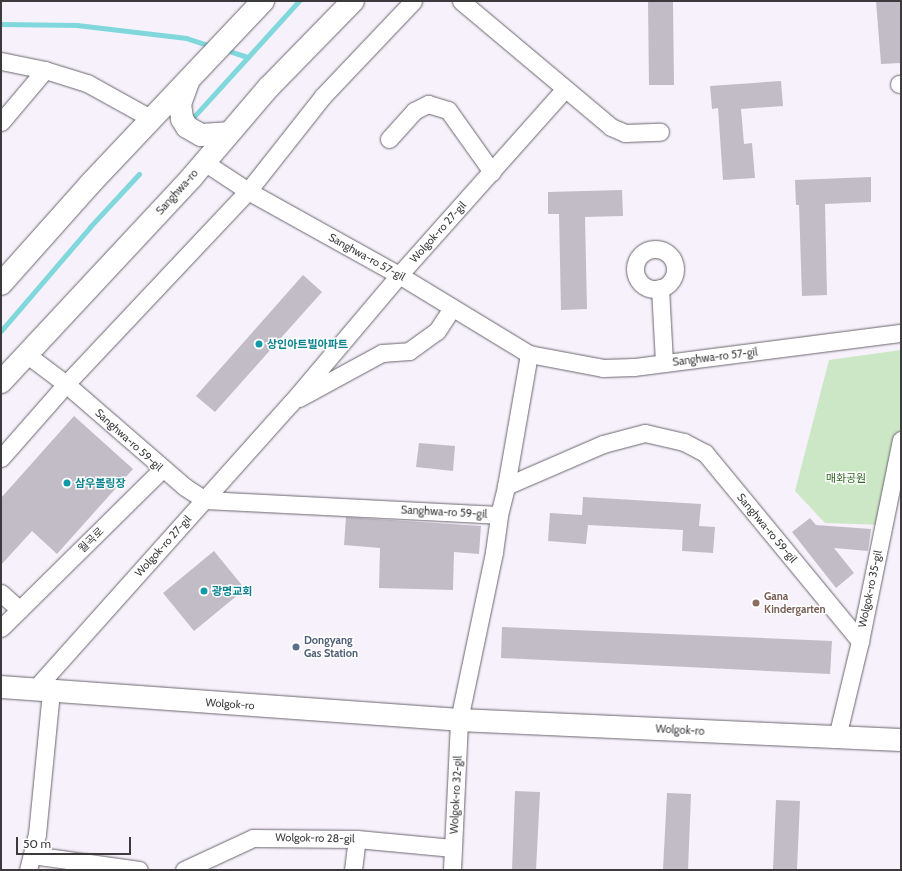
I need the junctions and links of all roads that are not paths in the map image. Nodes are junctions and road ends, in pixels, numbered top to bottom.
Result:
1 (353, 1) edge
2 (413, 1) edge
3 (461, 1) edge
4 (262, 2) edge
5 (1, 61) edge
6 (45, 70) junction
7 (190, 79) junction
8 (564, 90) junction
9 (152, 119) junction
10 (1, 122) edge
11 (660, 132) dead end
12 (228, 133) junction
13 (389, 139) dead end
14 (204, 162) junction
15 (492, 172) junction
16 (248, 191) junction
17 (399, 275) junction
18 (1, 284) edge
19 (660, 288) dead end
20 (452, 308) junction
21 (901, 333) edge
22 (26, 354) junction
23 (529, 354) junction
24 (664, 363) junction
25 (1, 382) edge
26 (66, 384) junction
27 (291, 403) junction
28 (901, 440) edge
29 (1, 458) edge
30 (162, 469) junction
31 (506, 486) junction
32 (205, 500) junction
33 (499, 515) junction
34 (1, 592) edge
35 (20, 610) junction
36 (1, 628) edge
37 (860, 641) junction
38 (1, 687) edge
39 (43, 690) junction
40 (459, 720) junction
41 (837, 737) junction
42 (901, 740) edge
43 (357, 839) junction
44 (453, 848) junction
45 (30, 862) edge
46 (139, 870) edge
47 (184, 870) edge
48 (353, 870) edge
49 (452, 870) edge

1 - 12 main road, Sanghwa-ro
2 - 16 street
3 - 8 street
4 - 7 main road
5 - 6 street
6 - 9 street
6 - 10 street
7 - 9 main road
7 - 12 main road
8 - 11 street
8 - 15 street, Wolgok-ro 27-gil
9 - 18 main road
12 - 14 main road, Sanghwa-ro
13 - 15 street
14 - 16 street, Sanghwa-ro 57-gil
14 - 22 main road, Sanghwa-ro
15 - 17 street, Wolgok-ro 27-gil
16 - 17 street, Sanghwa-ro 57-gil
16 - 26 street
17 - 20 street, Sanghwa-ro 57-gil
17 - 27 street, Wolgok-ro 27-gil
19 - 24 street
20 - 23 street, Sanghwa-ro 57-gil
20 - 27 street, Wolgok-ro 27-gil
21 - 24 street, Sanghwa-ro 57-gil
22 - 25 main road, Sanghwa-ro
22 - 26 street, Sanghwa-ro 59-gil
23 - 24 street, Sanghwa-ro 57-gil
23 - 31 street
26 - 29 street
26 - 30 street, Sanghwa-ro 59-gil
27 - 32 street, Wolgok-ro 27-gil
28 - 37 street, Wolgok-ro 35-gil
30 - 32 street, Sanghwa-ro 59-gil
30 - 35 street, 월곡로
31 - 33 street, Sanghwa-ro 59-gil
31 - 37 street, Sanghwa-ro 59-gil
32 - 33 street, Sanghwa-ro 59-gil
32 - 39 street, Wolgok-ro 27-gil
33 - 40 street
34 - 35 street
35 - 36 street, 월곡로
37 - 41 street, Wolgok-ro 35-gil
38 - 39 main road, Wolgok-ro
39 - 40 main road, Wolgok-ro
39 - 45 street
40 - 41 main road, Wolgok-ro
40 - 44 street, Wolgok-ro 32-gil
41 - 42 main road, Wolgok-ro
43 - 44 street, Wolgok-ro 28-gil
43 - 47 street, Wolgok-ro 28-gil
43 - 48 street
44 - 49 street, Wolgok-ro 32-gil
45 - 46 street

